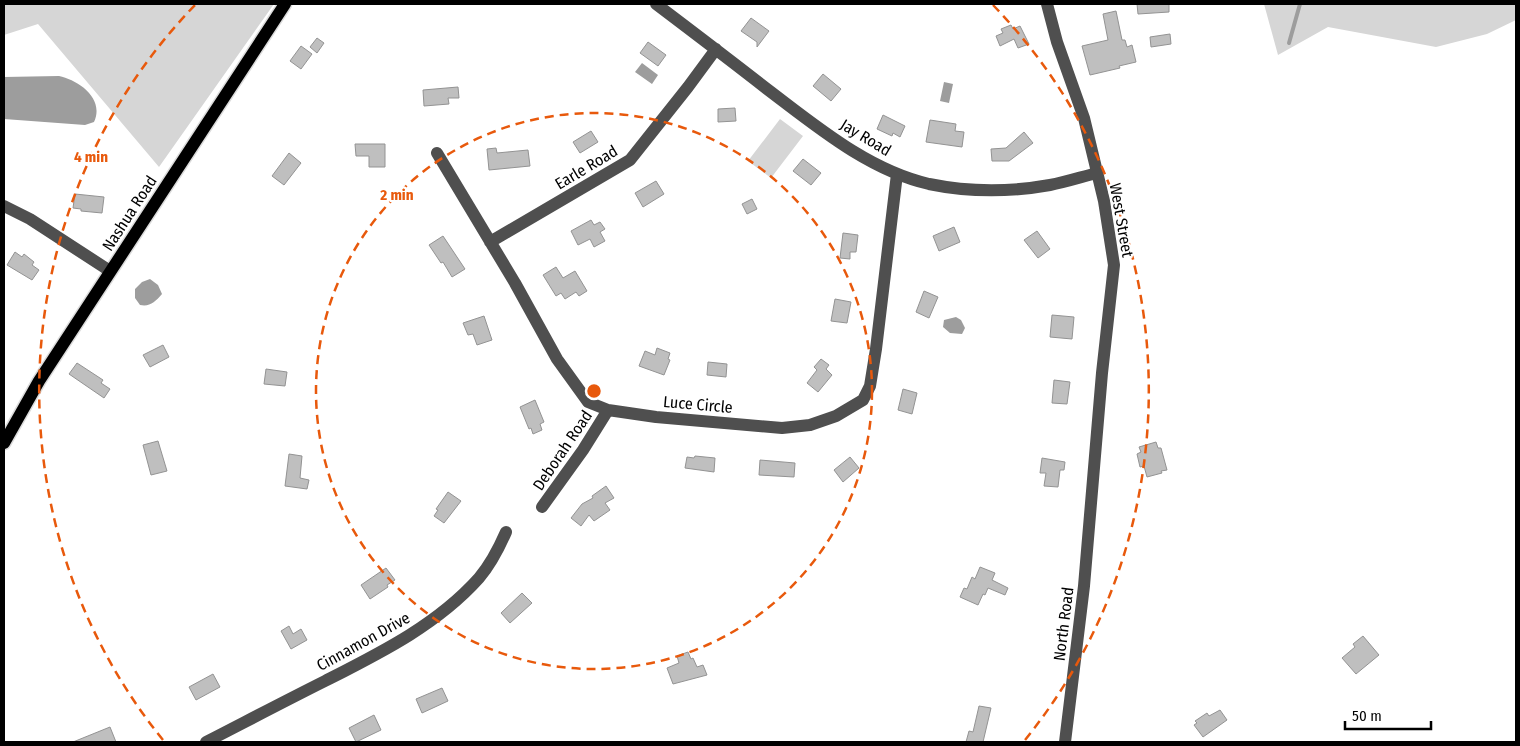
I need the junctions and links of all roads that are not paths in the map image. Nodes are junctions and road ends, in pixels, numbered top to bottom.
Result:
1 (285, 4) edge
2 (656, 4) edge
3 (1048, 4) edge
4 (716, 49) junction
5 (437, 153) dead end
6 (1097, 173) junction
7 (897, 174) junction
8 (4, 206) edge
9 (490, 242) junction
10 (110, 272) junction
11 (608, 410) junction
12 (4, 443) edge
13 (542, 507) dead end
14 (1091, 508) joint
15 (506, 532) dead end
16 (206, 742) edge
17 (1065, 742) edge

1 - 10 main road, Nashua Road
2 - 4 street, Jay Road
3 - 6 street, West Street
4 - 7 street, Jay Road
4 - 9 street, Earle Road
5 - 9 street, Luce Circle
6 - 7 street, Jay Road
6 - 14 street, West Street
7 - 11 street, Luce Circle
8 - 10 street
9 - 11 street, Luce Circle
10 - 12 main road, Nashua Road
11 - 13 street, Deborah Road
14 - 17 street, North Road
15 - 16 street, Cinnamon Drive

